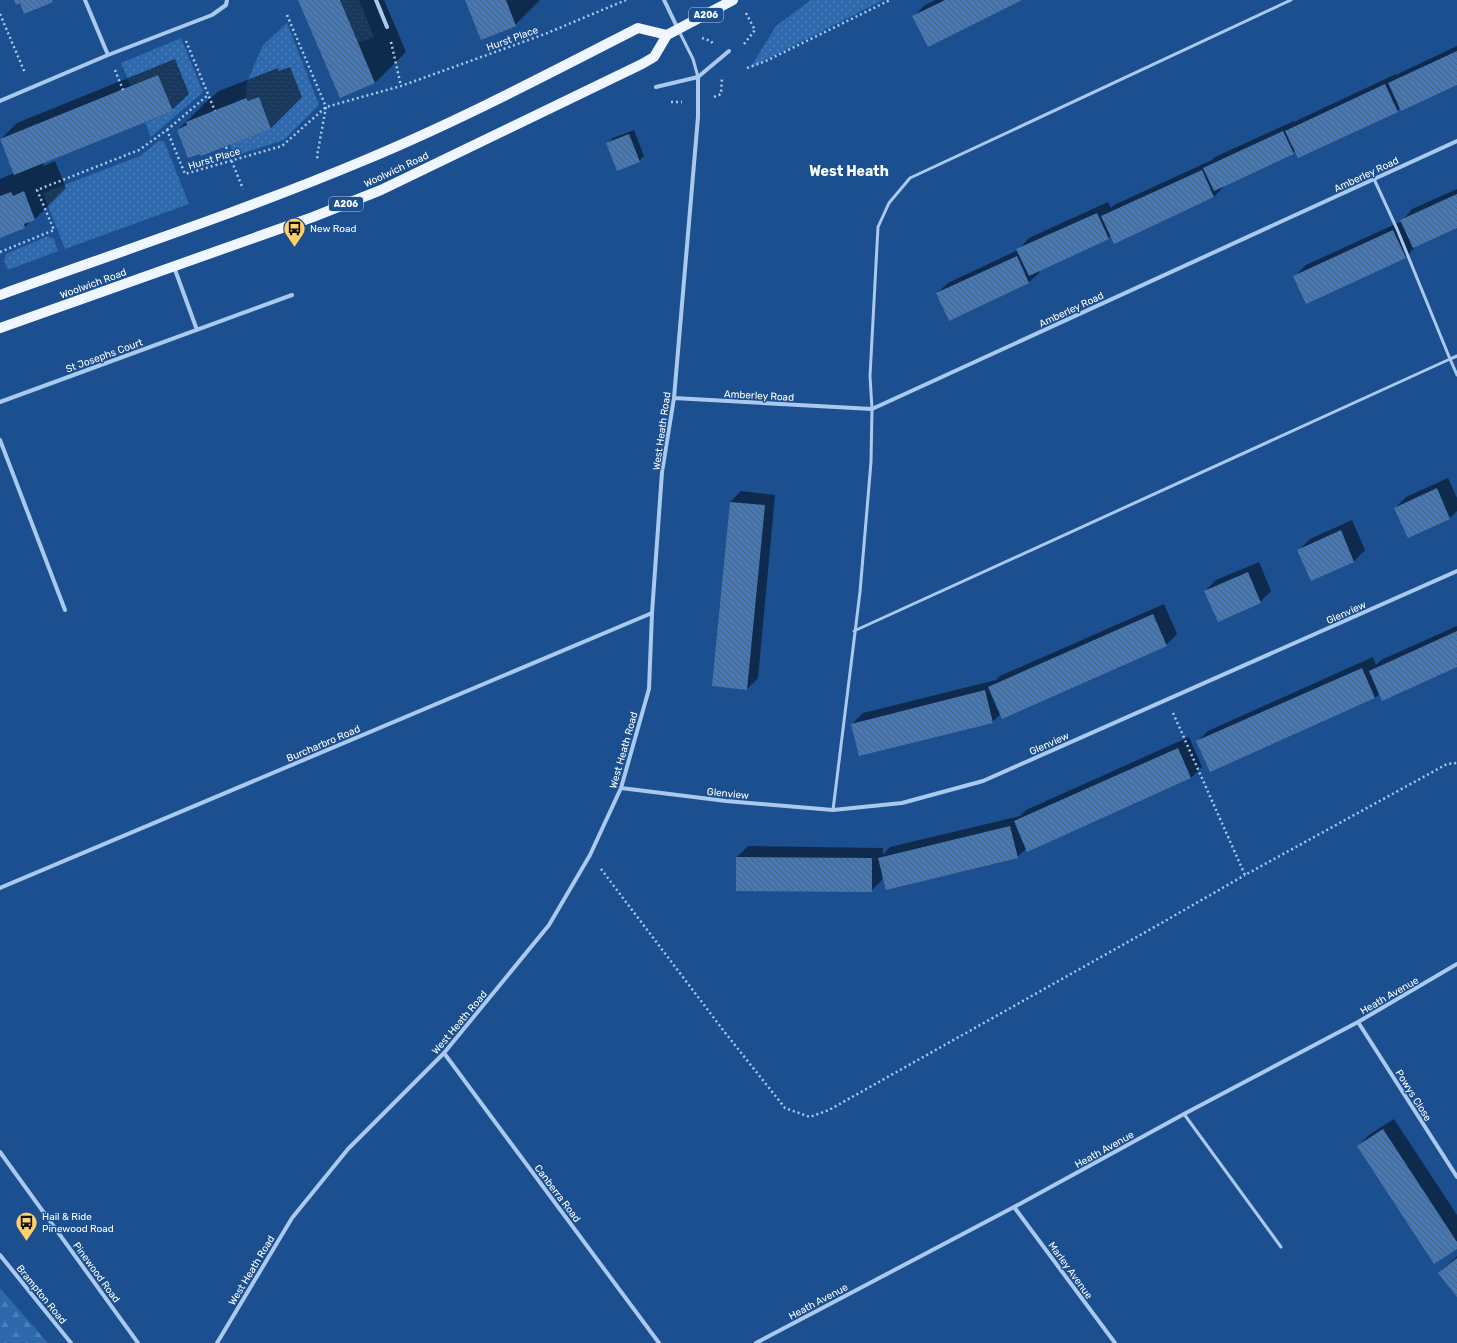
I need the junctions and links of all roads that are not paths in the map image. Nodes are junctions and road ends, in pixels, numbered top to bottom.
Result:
1 (85, 0) edge
2 (227, 0) edge
3 (376, 0) edge
4 (664, 0) edge
5 (733, 0) edge
6 (1291, 0) edge
7 (387, 27) road end
8 (678, 29) junction
9 (667, 35) junction
10 (728, 51) dead end
11 (108, 55) junction
12 (698, 77) junction
13 (656, 87) dead end
14 (0, 101) edge
15 (1457, 141) edge
16 (1374, 179) junction
17 (173, 267) junction
18 (0, 295) edge
19 (292, 295) dead end
20 (0, 328) edge
21 (197, 330) junction
22 (1457, 356) edge
23 (1450, 359) junction
24 (1457, 375) edge
25 (674, 398) junction
26 (0, 402) edge
27 (872, 410) junction
28 (0, 440) edge
29 (1457, 571) edge
30 (65, 610) dead end
31 (652, 613) junction
32 (854, 630) junction
33 (621, 788) junction
34 (833, 810) junction
35 (0, 888) edge
36 (1457, 964) edge
37 (1358, 1022) junction
38 (444, 1053) junction
39 (1184, 1114) junction
40 (0, 1152) edge
41 (1457, 1177) edge
42 (1014, 1206) junction
43 (1281, 1247) dead end
44 (0, 1255) edge
45 (72, 1343) edge
46 (138, 1343) edge
47 (217, 1343) edge
48 (660, 1343) edge
49 (756, 1343) edge
50 (1115, 1343) edge

1 - 11 street
2 - 11 street
3 - 7 street
4 - 8 street
5 - 8 main road, A206
6 - 27 lane
8 - 9 main road, A206
8 - 12 lane
9 - 17 main road, Woolwich Road / A206
9 - 18 main road, Woolwich Road
10 - 12 street
11 - 14 street
12 - 13 street
12 - 25 street, West Heath Road
15 - 16 street, Amberley Road
16 - 23 lane
16 - 27 street, Amberley Road
17 - 20 main road, Woolwich Road / A206
17 - 21 street
19 - 21 street, St Josephs Court
21 - 26 street, St Josephs Court
22 - 23 lane
23 - 24 lane
23 - 32 lane
25 - 27 street, Amberley Road
25 - 31 street, West Heath Road
27 - 32 lane
28 - 30 street
29 - 34 street, Glenview
31 - 33 street, West Heath Road
31 - 35 street, Burcharbro Road
32 - 34 lane
33 - 34 street, Glenview
33 - 38 street, West Heath Road
36 - 37 street, Heath Avenue
37 - 39 street, Heath Avenue
37 - 41 street, Powys Close
38 - 47 street, West Heath Road
38 - 48 street, Canberra Road
39 - 42 street, Heath Avenue
39 - 43 lane
40 - 46 street, Pinewood Road
42 - 49 street, Heath Avenue
42 - 50 street, Marley Avenue
44 - 45 street, Brampton Road

